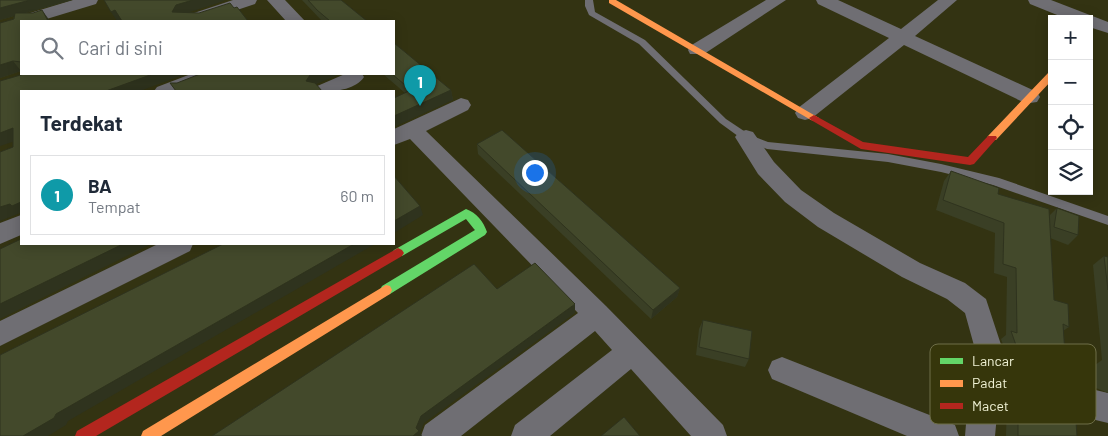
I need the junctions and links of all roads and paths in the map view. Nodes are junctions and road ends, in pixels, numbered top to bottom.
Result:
1 (90, 0) edge
2 (249, 0) edge
3 (275, 0) edge
4 (589, 0) edge
5 (615, 0) edge
6 (778, 0) edge
7 (824, 0) edge
8 (949, 0) edge
9 (1036, 0) edge
10 (27, 20) edge
11 (191, 20) edge
12 (295, 20) edge
13 (1094, 25) edge
14 (902, 37) junction
15 (697, 50) junction
16 (205, 75) edge
17 (352, 75) edge
18 (1048, 78) edge
19 (167, 90) edge
20 (324, 90) edge
21 (367, 90) edge
22 (1030, 97) junction
23 (461, 105) dead end
24 (805, 113) junction
25 (403, 133) edge
26 (746, 137) junction
27 (1108, 221) edge
28 (20, 224) edge
29 (0, 234) edge
30 (179, 245) edge
31 (597, 314) junction
32 (0, 334) edge
33 (987, 344) edge
34 (632, 351) junction
35 (782, 370) dead end
36 (82, 436) edge
37 (148, 436) edge
38 (436, 436) edge
39 (526, 436) edge
40 (712, 436) edge
41 (944, 436) edge

1 - 10 street
2 - 11 street
3 - 12 street
4 - 26 lane
5 - 15 street
6 - 15 street
7 - 14 street
8 - 14 street
9 - 13 street
14 - 22 street
14 - 24 street
15 - 24 street
16 - 19 street
17 - 20 street
17 - 21 street
18 - 22 street
22 - 24 street
23 - 25 street
25 - 31 street
26 - 27 lane
26 - 33 street
28 - 29 street
30 - 32 street
31 - 34 street
31 - 38 street
34 - 39 street
34 - 40 street
35 - 41 street
36 - 37 street

